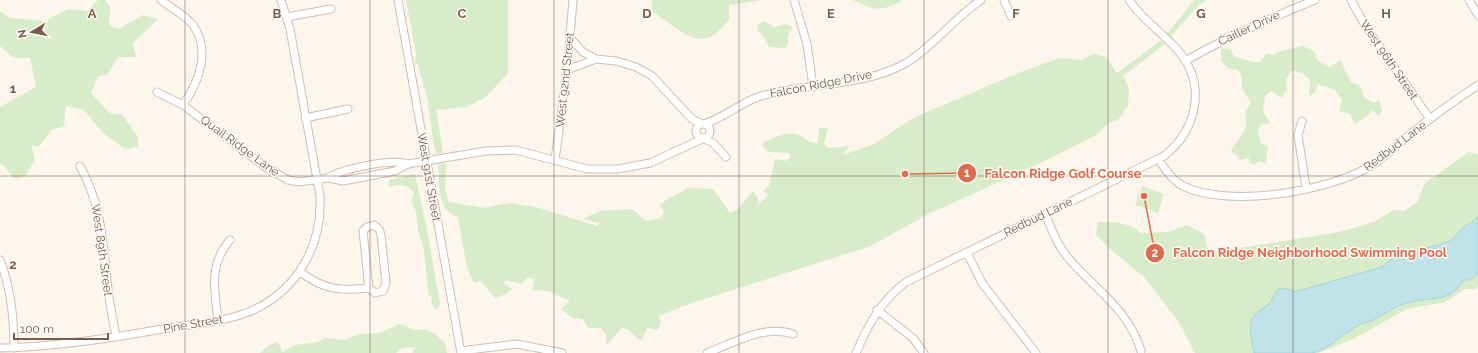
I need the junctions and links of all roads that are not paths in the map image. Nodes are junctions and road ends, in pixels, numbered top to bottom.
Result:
1 (161, 0) edge
2 (281, 0) edge
3 (398, 0) edge
4 (573, 0) edge
5 (794, 0) edge
6 (981, 0) edge
7 (1004, 0) edge
8 (1129, 0) edge
9 (1315, 0) edge
10 (1351, 0) edge
11 (1469, 0) edge
12 (331, 9) dead end
13 (1478, 15) edge
14 (1011, 16) dead end
15 (287, 17) junction
16 (570, 39) junction
17 (596, 59) junction
18 (1185, 61) junction
19 (567, 70) junction
20 (1478, 84) edge
21 (813, 87) junction
22 (157, 92) dead end
23 (183, 105) junction
24 (348, 110) dead end
25 (305, 118) junction
26 (692, 119) junction
27 (1430, 119) junction
28 (715, 121) junction
29 (1302, 121) dead end
30 (702, 124) junction
31 (696, 132) junction
32 (710, 133) junction
33 (703, 139) junction
34 (713, 143) junction
35 (687, 145) junction
36 (726, 157) dead end
37 (1158, 159) junction
38 (555, 160) junction
39 (426, 161) junction
40 (80, 166) dead end
41 (316, 180) junction
42 (1306, 188) junction
43 (1045, 214) junction
44 (230, 240) dead end
45 (967, 253) junction
46 (0, 260) edge
47 (300, 272) junction
48 (369, 288) junction
49 (877, 310) junction
50 (218, 319) junction
51 (793, 334) dead end
52 (116, 337) junction
53 (0, 348) edge
54 (14, 348) junction
55 (536, 350) edge
56 (1141, 351) dead end
57 (461, 352) edge
58 (562, 353) edge
59 (707, 353) edge
60 (856, 353) edge
61 (924, 353) edge
62 (1036, 353) edge

1 - 23 street
2 - 15 street, Pine Street
3 - 39 street, West 91st Street
4 - 16 street, West 92nd Street
5 - 21 street
6 - 21 street, Falcon Ridge Drive
7 - 14 street
8 - 18 street
9 - 18 street, Cailler Drive
10 - 27 street, West 96th Street
11 - 13 street
12 - 15 street
15 - 25 street, Pine Street
16 - 17 street
16 - 19 street, West 92nd Street
17 - 19 street
17 - 26 street
18 - 37 street
19 - 38 street, West 92nd Street
20 - 27 street, Redbud Lane
21 - 28 street, Falcon Ridge Drive
22 - 23 street, Quail Ridge Lane
23 - 41 street, Quail Ridge Lane
24 - 25 street
25 - 41 street, Pine Street
26 - 30 street
26 - 31 street
27 - 42 street, Redbud Lane
28 - 30 street, Falcon Ridge Drive
28 - 32 street
29 - 42 street
30 - 31 street
30 - 32 street
31 - 33 street
31 - 35 street
32 - 33 street
32 - 34 street
33 - 34 street
33 - 35 street
34 - 36 street
35 - 38 street
37 - 42 street, Redbud Lane
37 - 43 street, Redbud Lane
38 - 39 street
39 - 41 street, Quail Ridge Lane
39 - 57 street, West 91st Street
40 - 52 street, West 89th Street
41 - 47 street, Pine Street
43 - 45 street, Redbud Lane
43 - 56 street
44 - 50 street
45 - 49 street, Redbud Lane
45 - 62 street
46 - 54 street
47 - 48 street
47 - 50 street, Pine Street
48 - 48 street
49 - 60 street, Redbud Lane
49 - 61 street
50 - 52 street, Pine Street
51 - 59 street
52 - 54 street, Pine Street
53 - 54 street, Pine Street
55 - 57 street
55 - 58 street

